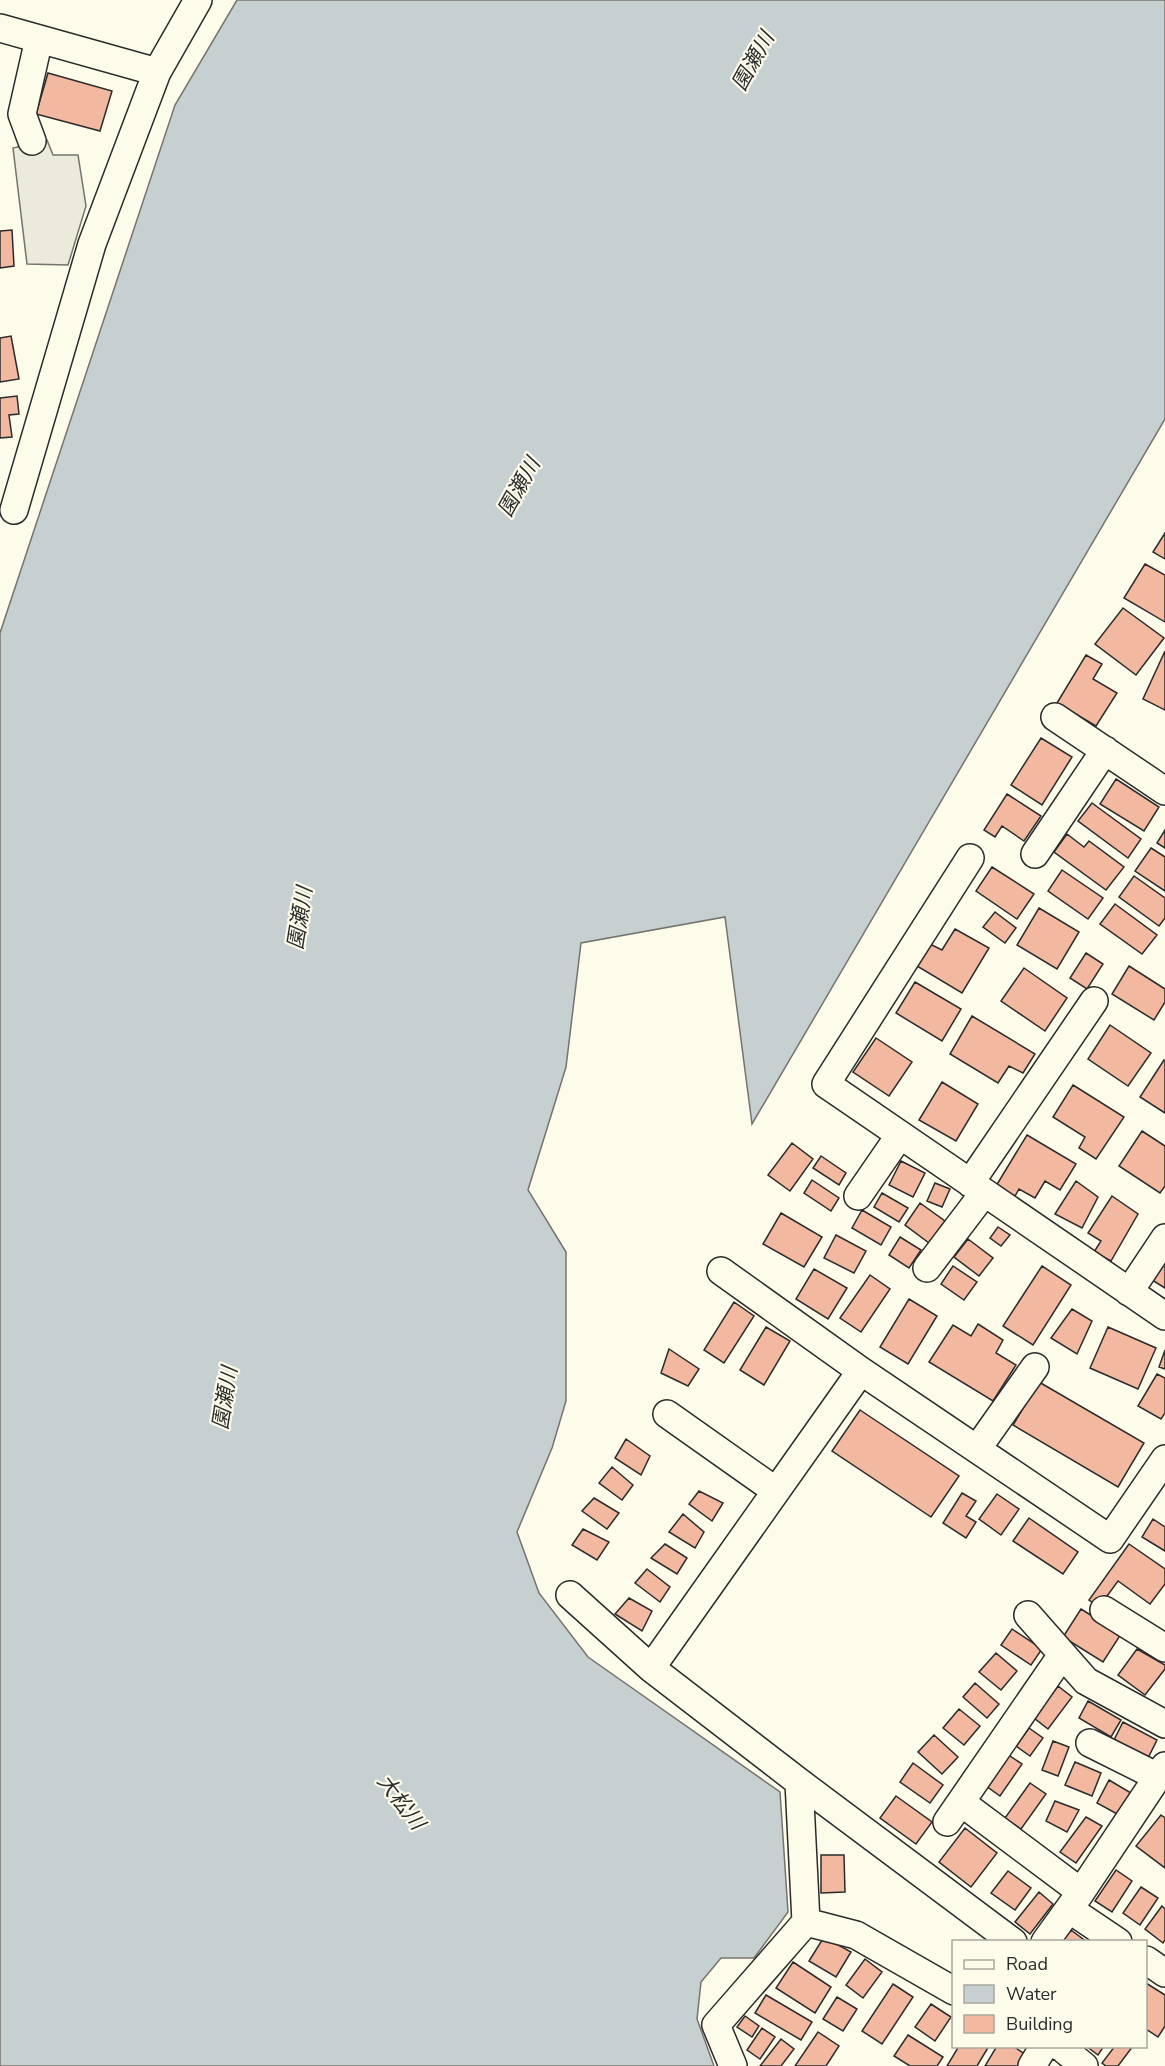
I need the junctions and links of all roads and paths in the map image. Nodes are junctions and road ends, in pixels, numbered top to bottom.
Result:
1 (198, 0) edge
2 (0, 28) edge
3 (39, 39) junction
4 (157, 72) junction
5 (32, 141) dead end
6 (14, 510) dead end
7 (1055, 717) dead end
8 (1105, 750) junction
9 (1165, 791) edge
10 (1035, 854) dead end
11 (970, 858) dead end
12 (1094, 1001) dead end
13 (900, 1135) junction
14 (977, 1188) junction
15 (858, 1197) dead end
16 (1165, 1238) edge
17 (927, 1268) dead end
18 (721, 1271) dead end
19 (1129, 1292) junction
20 (1165, 1316) edge
21 (1035, 1367) dead end
22 (861, 1371) junction
23 (667, 1414) dead end
24 (977, 1449) junction
25 (1165, 1459) edge
26 (776, 1491) junction
27 (570, 1595) dead end
28 (1104, 1610) dead end
29 (1028, 1615) dead end
30 (1165, 1648) edge
31 (1062, 1655) junction
32 (651, 1668) junction
33 (1165, 1724) edge
34 (1090, 1743) dead end
35 (1160, 1779) edge
36 (799, 1782) junction
37 (1075, 1900) junction
38 (806, 1922) junction
39 (1012, 1940) edge
40 (1046, 1940) edge
41 (1117, 1940) edge
42 (1147, 1961) edge
43 (1165, 1973) edge
44 (952, 1989) edge
45 (1043, 2048) edge
46 (1062, 2048) edge
47 (733, 2066) edge
48 (1032, 2066) edge
49 (1084, 2066) edge

1 - 4 street
2 - 3 street
3 - 4 street
3 - 5 street
4 - 6 street
7 - 8 street
8 - 9 street
8 - 10 street
11 - 13 street
12 - 14 street
13 - 14 street
13 - 15 street
14 - 17 street
14 - 19 street
16 - 19 street
18 - 22 street
19 - 20 street
21 - 24 street
22 - 24 street
22 - 26 street
23 - 26 street
24 - 25 street
26 - 32 street
27 - 32 street
28 - 30 street
29 - 31 street
31 - 33 street
31 - 37 street
32 - 36 street
34 - 35 street
35 - 37 street
36 - 38 street
36 - 39 street
37 - 40 street
37 - 41 street
38 - 44 street
38 - 47 street
42 - 43 street
45 - 48 street
46 - 49 street

